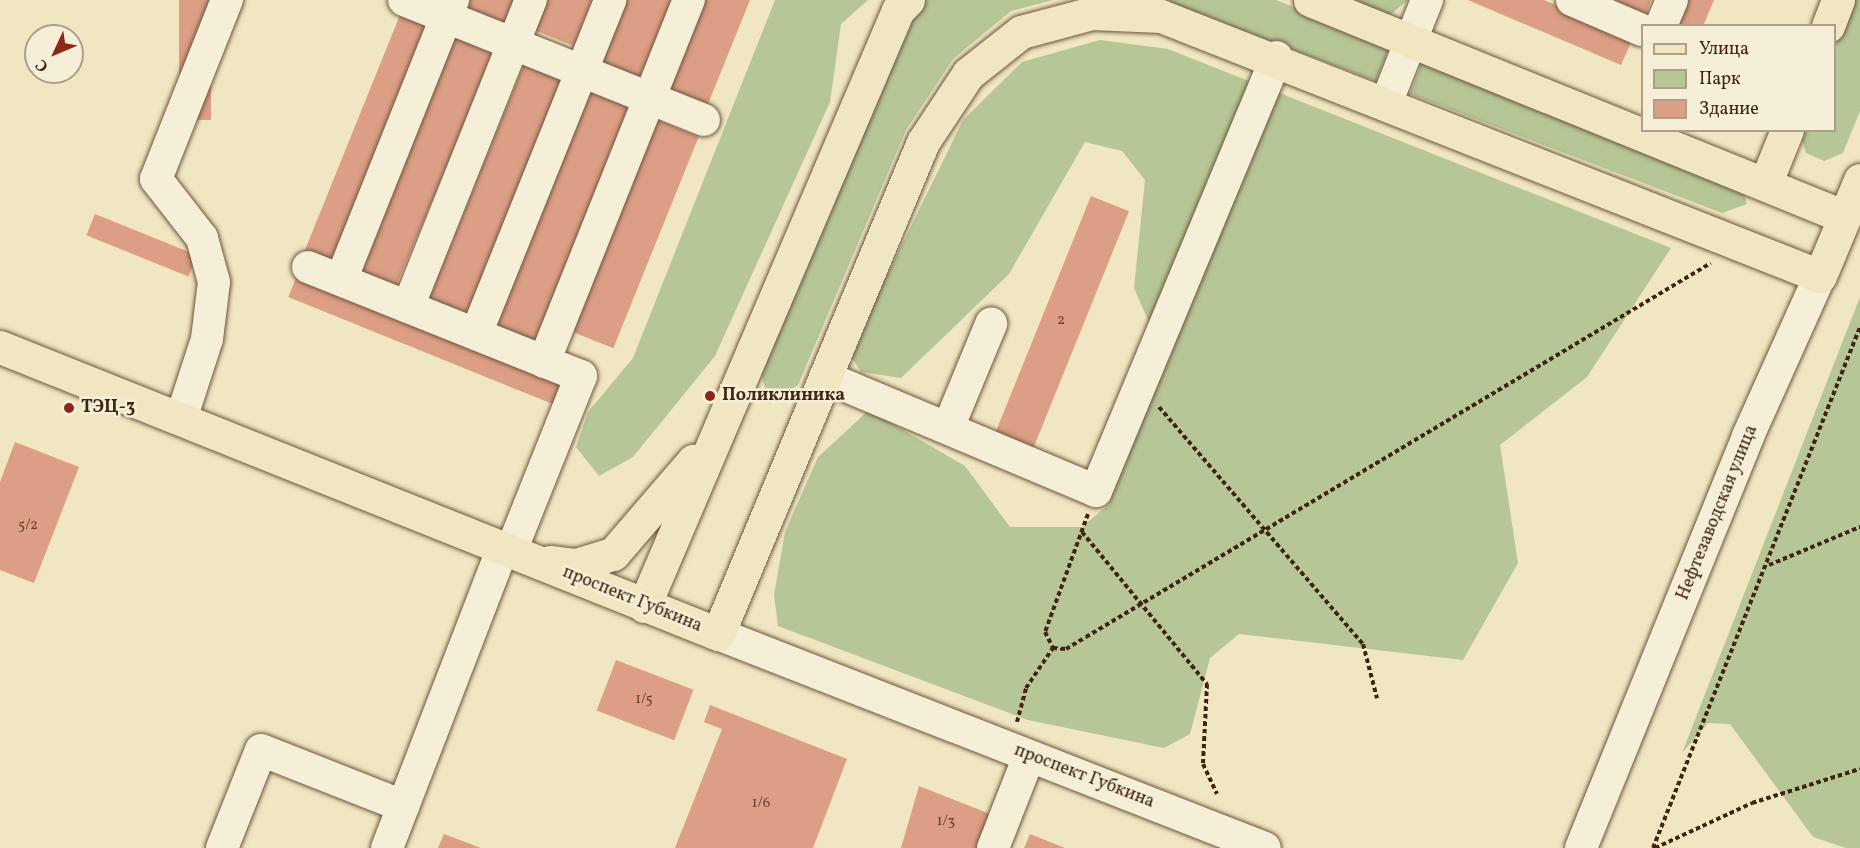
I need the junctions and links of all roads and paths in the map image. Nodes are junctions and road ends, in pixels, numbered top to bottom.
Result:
1 (226, 0) edge
2 (405, 0) edge
3 (531, 0) edge
4 (610, 0) edge
5 (688, 0) edge
6 (908, 0) edge
7 (1310, 0) edge
8 (1427, 0) edge
9 (1572, 0) edge
10 (1672, 0) edge
11 (1838, 0) edge
12 (450, 8) edge
13 (1662, 24) edge
14 (1829, 24) edge
15 (1641, 30) edge
16 (1411, 40) junction
17 (514, 44) junction
18 (1277, 57) junction
19 (581, 71) junction
20 (649, 99) junction
21 (1387, 101) junction
22 (704, 120) dead end
23 (1641, 131) edge
24 (1643, 132) edge
25 (1786, 132) edge
26 (1860, 180) edge
27 (1767, 182) junction
28 (1852, 221) edge
29 (1732, 240) junction
30 (308, 267) dead end
31 (1820, 276) junction
32 (341, 280) junction
33 (408, 307) junction
34 (991, 324) dead end
35 (1860, 327) edge
36 (476, 334) junction
37 (0, 347) edge
38 (544, 362) junction
39 (825, 377) junction
40 (1140, 383) junction
41 (724, 418) junction
42 (181, 419) junction
43 (948, 429) junction
44 (1096, 491) junction
45 (1860, 527) edge
46 (1082, 532) junction
47 (1263, 532) junction
48 (514, 552) junction
49 (1768, 565) junction
50 (1142, 604) junction
51 (644, 606) junction
52 (718, 634) junction
53 (1053, 648) junction
54 (1377, 698) dead end
55 (1019, 752) junction
56 (1860, 769) edge
57 (1216, 794) dead end
58 (403, 807) junction
59 (222, 848) edge
60 (387, 848) edge
61 (993, 848) edge
62 (1265, 848) edge
63 (1581, 848) edge
64 (1654, 848) edge

1 - 42 street
2 - 12 street
3 - 17 street
4 - 19 street
5 - 20 street
6 - 41 main road
7 - 16 main road
8 - 16 street
9 - 15 street
10 - 13 street
11 - 14 main road
12 - 17 street
12 - 32 street
16 - 21 street
16 - 23 main road
17 - 19 street
17 - 33 street
18 - 21 main road
18 - 39 main road
18 - 40 street
19 - 20 street
19 - 36 street
20 - 22 street
20 - 38 street
21 - 29 main road
24 - 27 main road
25 - 27 main road
26 - 28 main road, Нефтезаводская улица
27 - 28 main road
28 - 31 main road, Нефтезаводская улица
29 - 31 main road
29 - 47 path
30 - 32 street
31 - 63 street, Нефтезаводская улица
32 - 33 street
33 - 36 street
34 - 43 street
35 - 49 path
36 - 38 street
37 - 42 main road, проспект Губкина
38 - 48 street
39 - 43 street
39 - 52 main road
40 - 44 street
40 - 47 path
41 - 48 main road
41 - 51 main road
42 - 48 main road, проспект Губкина
43 - 44 street
44 - 46 path
45 - 49 path
46 - 50 path
46 - 53 path
47 - 50 path
47 - 54 path
48 - 51 main road, проспект Губкина
48 - 58 street
49 - 64 path
50 - 53 path
50 - 57 path
51 - 52 main road, проспект Губкина
52 - 55 street, проспект Губкина
53 - 55 path
55 - 61 street
55 - 62 street, проспект Губкина
56 - 64 path
58 - 59 street
58 - 60 street

